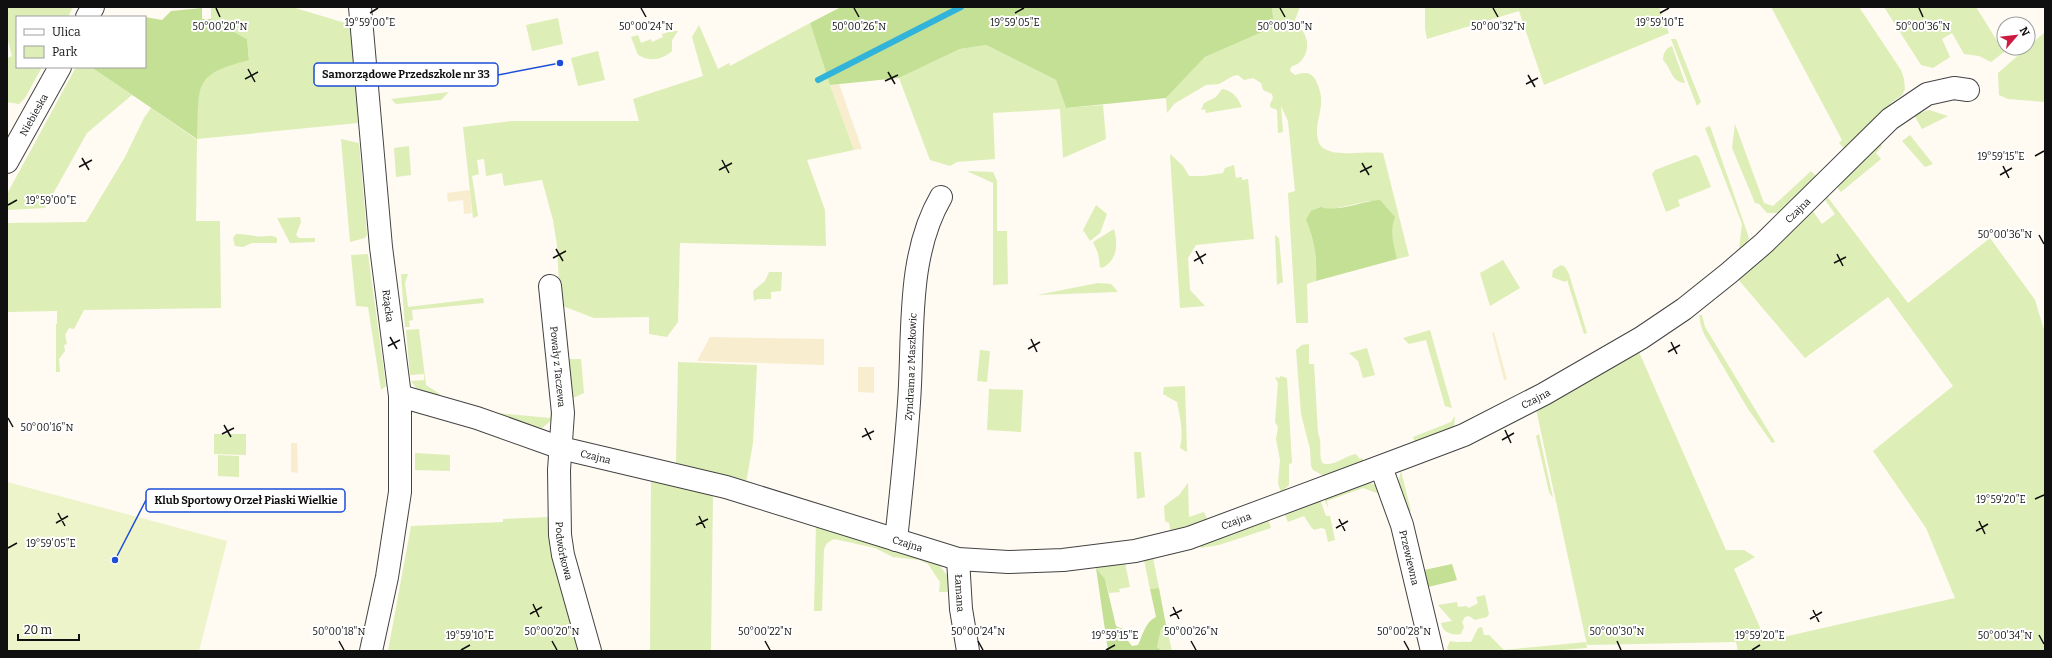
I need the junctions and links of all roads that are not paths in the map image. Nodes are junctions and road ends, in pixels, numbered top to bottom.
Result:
1 (93, 7) edge
2 (360, 7) edge
3 (88, 16) edge
4 (59, 68) edge
5 (1968, 90) dead end
6 (7, 162) edge
7 (941, 197) dead end
8 (550, 286) dead end
9 (400, 396) junction
10 (561, 448) junction
11 (1381, 467) junction
12 (896, 540) junction
13 (958, 558) junction
14 (371, 651) edge
15 (590, 651) edge
16 (968, 651) edge
17 (1432, 651) edge

1 - 3 street
2 - 9 street, Rżącka
4 - 6 street, Niebieska
5 - 11 street, Czajna
7 - 12 street, Zyndrama z Maszkowic
8 - 10 street, Powały z Taczewa
9 - 10 street, Czajna
9 - 14 street, Rżącka
10 - 12 street, Czajna
10 - 15 street, Podwórkowa
11 - 13 street, Czajna
11 - 17 street, Przewiewna
12 - 13 street, Czajna
13 - 16 street, Łamana

